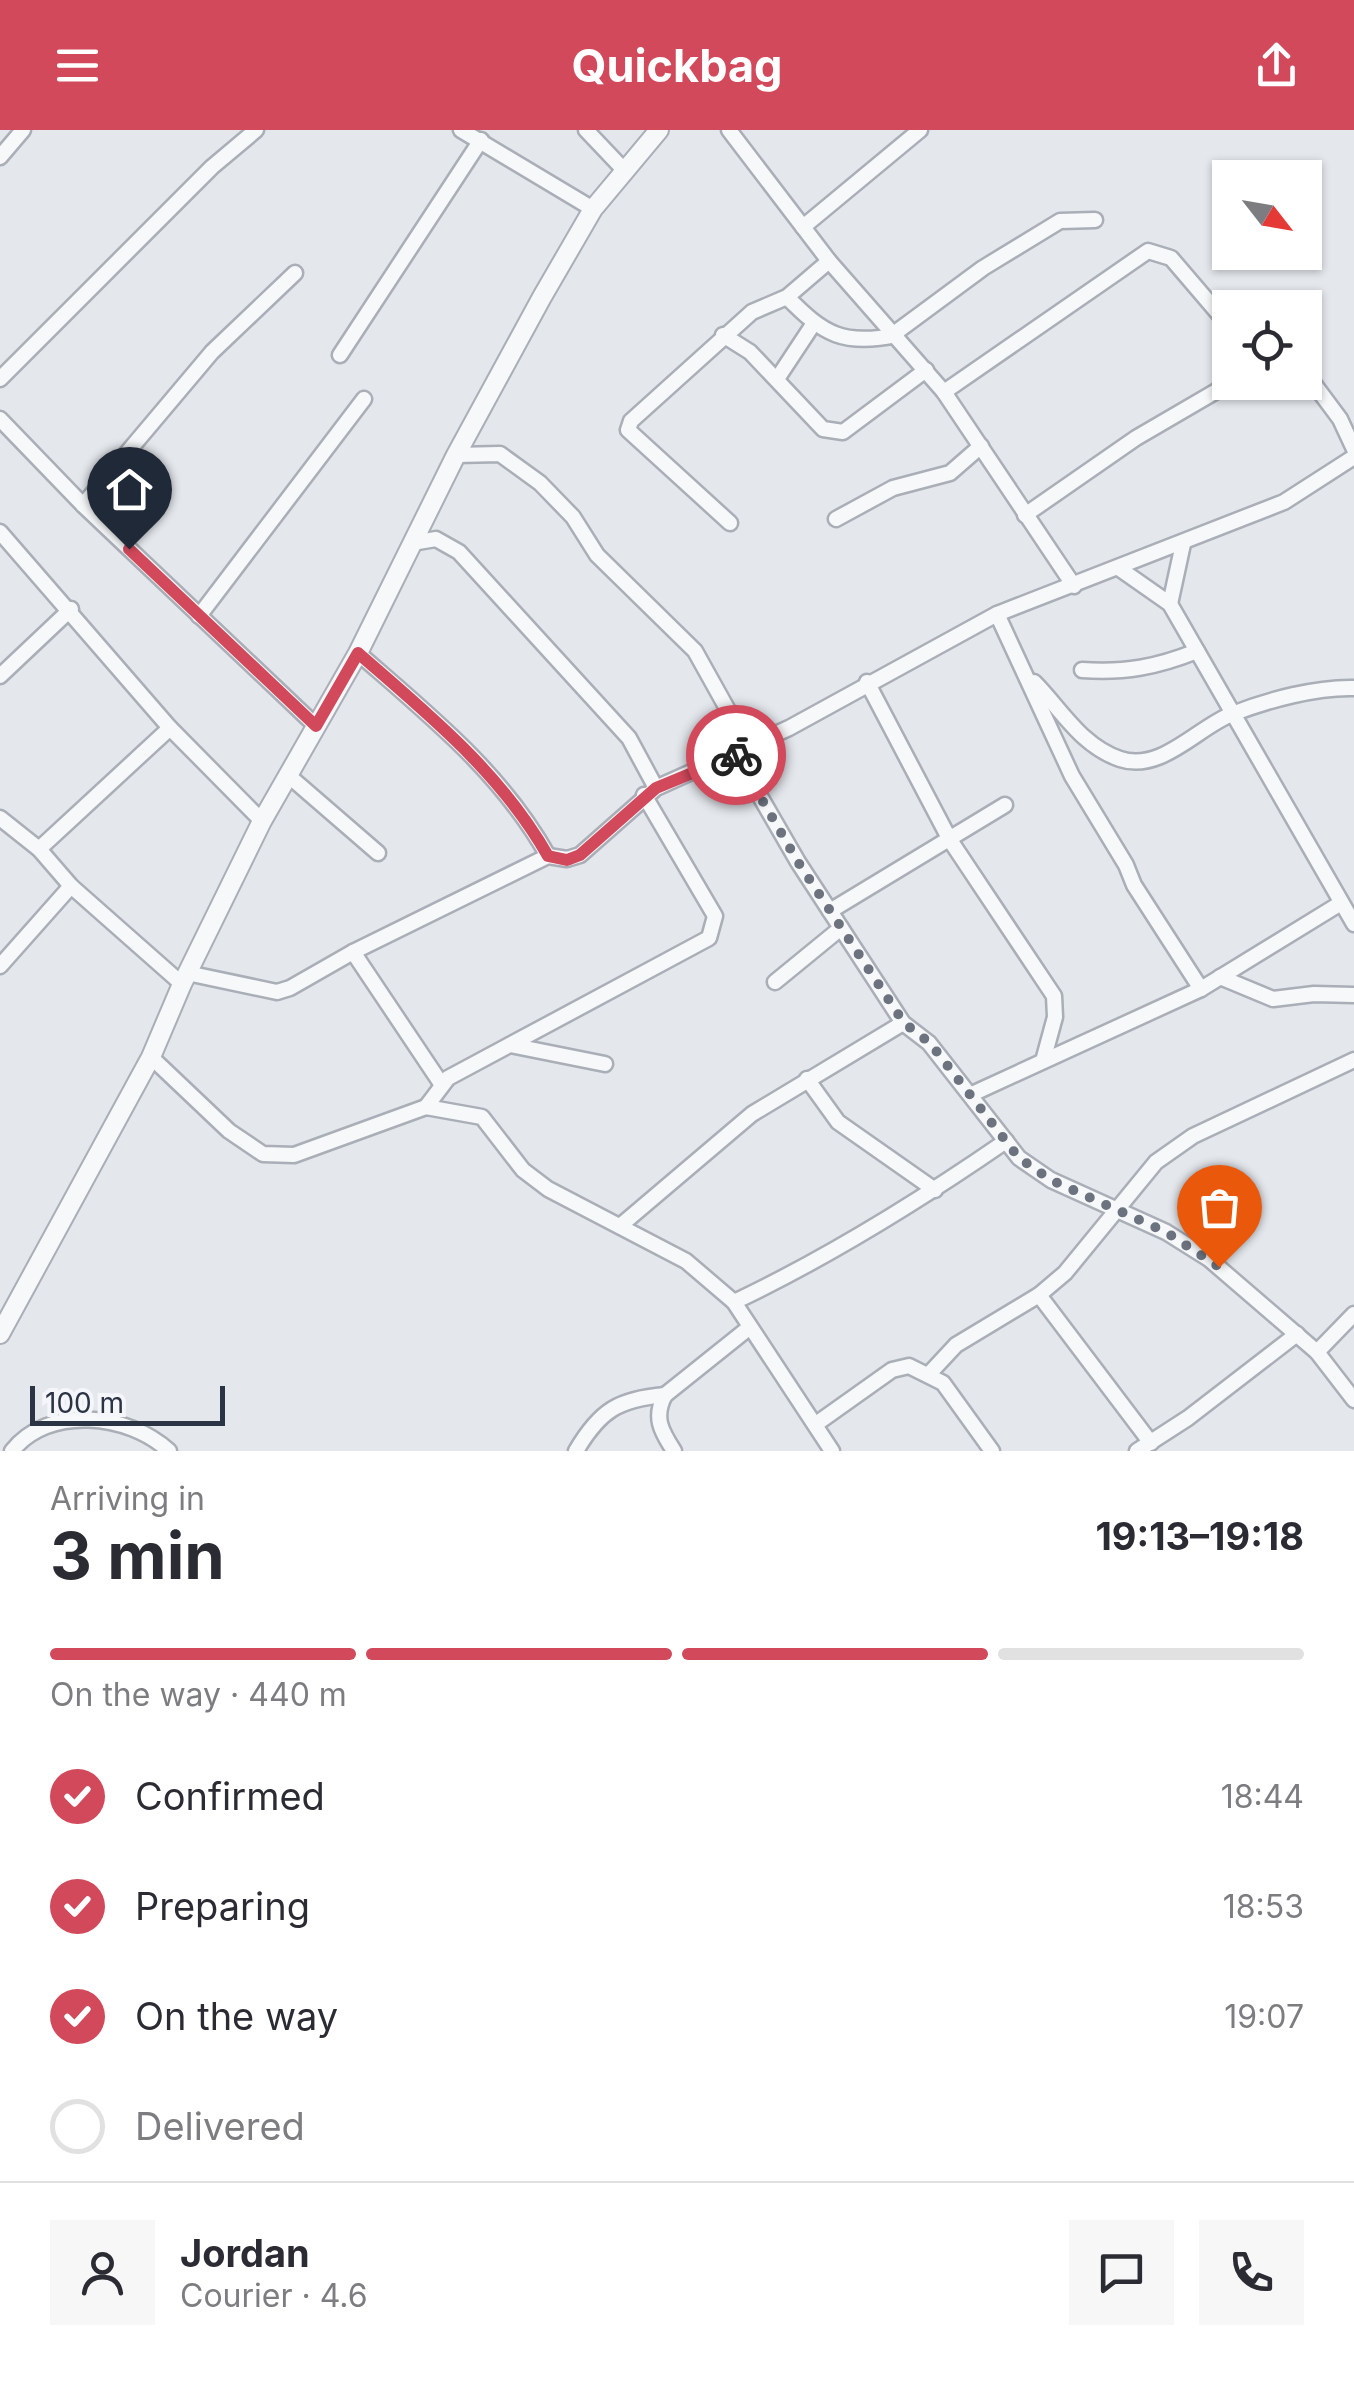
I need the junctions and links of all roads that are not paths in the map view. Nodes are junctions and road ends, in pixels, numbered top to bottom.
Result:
1 (23, 130) edge
2 (256, 130) edge
3 (462, 130) edge
4 (586, 130) edge
5 (659, 130) edge
6 (729, 130) edge
7 (920, 130) edge
8 (482, 140) junction
9 (0, 156) edge
10 (624, 170) junction
11 (593, 209) junction
12 (1095, 220) dead end
13 (803, 227) junction
14 (829, 260) junction
15 (295, 273) dead end
16 (787, 297) junction
17 (1212, 306) edge
18 (814, 323) junction
19 (896, 334) junction
20 (723, 335) junction
21 (340, 356) dead end
22 (926, 370) junction
23 (0, 379) edge
24 (777, 379) junction
25 (944, 392) junction
26 (1212, 394) edge
27 (1322, 395) edge
28 (364, 399) dead end
29 (0, 420) edge
30 (981, 446) junction
31 (1354, 449) edge
32 (456, 455) junction
33 (1354, 457) edge
34 (83, 505) junction
35 (1025, 515) junction
36 (836, 519) dead end
37 (730, 524) dead end
38 (0, 532) edge
39 (412, 543) junction
40 (1183, 544) junction
41 (1120, 569) junction
42 (1074, 586) junction
43 (1170, 604) junction
44 (71, 608) junction
45 (998, 614) junction
46 (199, 616) junction
47 (1197, 652) junction
48 (358, 653) junction
49 (1082, 670) dead end
50 (1026, 674) junction
51 (0, 676) edge
52 (867, 682) junction
53 (1354, 688) edge
54 (1232, 714) junction
55 (316, 726) junction
56 (170, 728) junction
57 (742, 750) junction
58 (289, 776) junction
59 (650, 792) junction
60 (1004, 806) dead end
61 (0, 818) edge
62 (262, 821) junction
63 (950, 840) junction
64 (39, 849) junction
65 (378, 853) dead end
66 (548, 856) junction
67 (71, 886) junction
68 (830, 911) junction
69 (1349, 911) edge
70 (841, 928) junction
71 (354, 952) junction
72 (0, 966) edge
73 (1220, 977) junction
74 (184, 979) junction
75 (775, 982) dead end
76 (1201, 989) junction
77 (1354, 995) edge
78 (904, 1023) junction
79 (510, 1045) junction
80 (151, 1057) junction
81 (1354, 1060) edge
82 (1043, 1061) junction
83 (604, 1064) dead end
84 (807, 1080) junction
85 (442, 1085) junction
86 (972, 1094) junction
87 (426, 1107) junction
88 (1006, 1141) junction
89 (934, 1190) junction
90 (1116, 1210) junction
91 (620, 1226) junction
92 (1039, 1295) junction
93 (734, 1302) junction
94 (1354, 1314) edge
95 (750, 1327) junction
96 (1, 1329) edge
97 (1297, 1334) junction
98 (1317, 1352) junction
99 (930, 1374) junction
100 (665, 1396) junction
101 (1354, 1400) edge
102 (816, 1424) junction
103 (1144, 1447) edge
104 (12, 1451) edge
105 (169, 1451) edge
106 (576, 1451) edge
107 (674, 1451) edge
108 (832, 1451) edge
109 (992, 1451) edge

1 - 9 street
2 - 23 street
3 - 8 street
4 - 10 street
5 - 10 street
6 - 13 street
7 - 13 street
8 - 11 street
8 - 21 street
10 - 11 street
11 - 32 street
12 - 19 street
13 - 14 street
14 - 16 street
14 - 19 street
15 - 34 street
16 - 18 street
16 - 20 street
17 - 25 street
18 - 19 street
18 - 24 street
19 - 22 street
20 - 24 street
20 - 37 street
22 - 24 street
22 - 25 street
25 - 30 street
26 - 35 street
27 - 31 street
28 - 46 street
29 - 34 street
30 - 35 street
30 - 36 street
32 - 39 street
32 - 57 street
33 - 40 street
34 - 46 street
35 - 42 street
38 - 44 street
39 - 48 street
39 - 59 street
40 - 41 street
40 - 43 street
41 - 42 street
41 - 43 street
42 - 45 street
43 - 47 street
44 - 51 street
44 - 56 street
45 - 50 street
45 - 52 street
46 - 55 street
47 - 49 street
47 - 54 street
48 - 55 street
48 - 66 street
50 - 54 street
50 - 76 street
52 - 57 street
52 - 63 street
53 - 54 street
54 - 69 street
55 - 58 street
56 - 62 street
56 - 64 street
57 - 59 street
57 - 68 street
58 - 62 street
58 - 65 street
59 - 66 street
59 - 79 street
60 - 63 street
61 - 64 street
62 - 74 street
63 - 68 street
63 - 82 street
64 - 67 street
66 - 71 street
67 - 72 street
67 - 74 street
68 - 70 street
69 - 73 street
70 - 75 street
70 - 78 street
71 - 74 street
71 - 85 street
73 - 76 street
73 - 77 street
74 - 80 street
76 - 82 street
78 - 84 street
78 - 86 street
79 - 83 street
79 - 85 street
80 - 87 street
80 - 96 street
81 - 90 street
82 - 86 street
84 - 89 street
84 - 91 street
85 - 87 street
86 - 88 street
87 - 91 street
88 - 89 street
88 - 90 street
89 - 93 street
90 - 92 street
90 - 97 street
91 - 93 street
92 - 99 street
92 - 103 street
93 - 95 street
94 - 98 street
95 - 100 street
95 - 102 street
97 - 98 street
97 - 103 street
98 - 101 street
99 - 102 street
99 - 109 street
100 - 106 street
100 - 107 street
102 - 108 street
104 - 105 street

